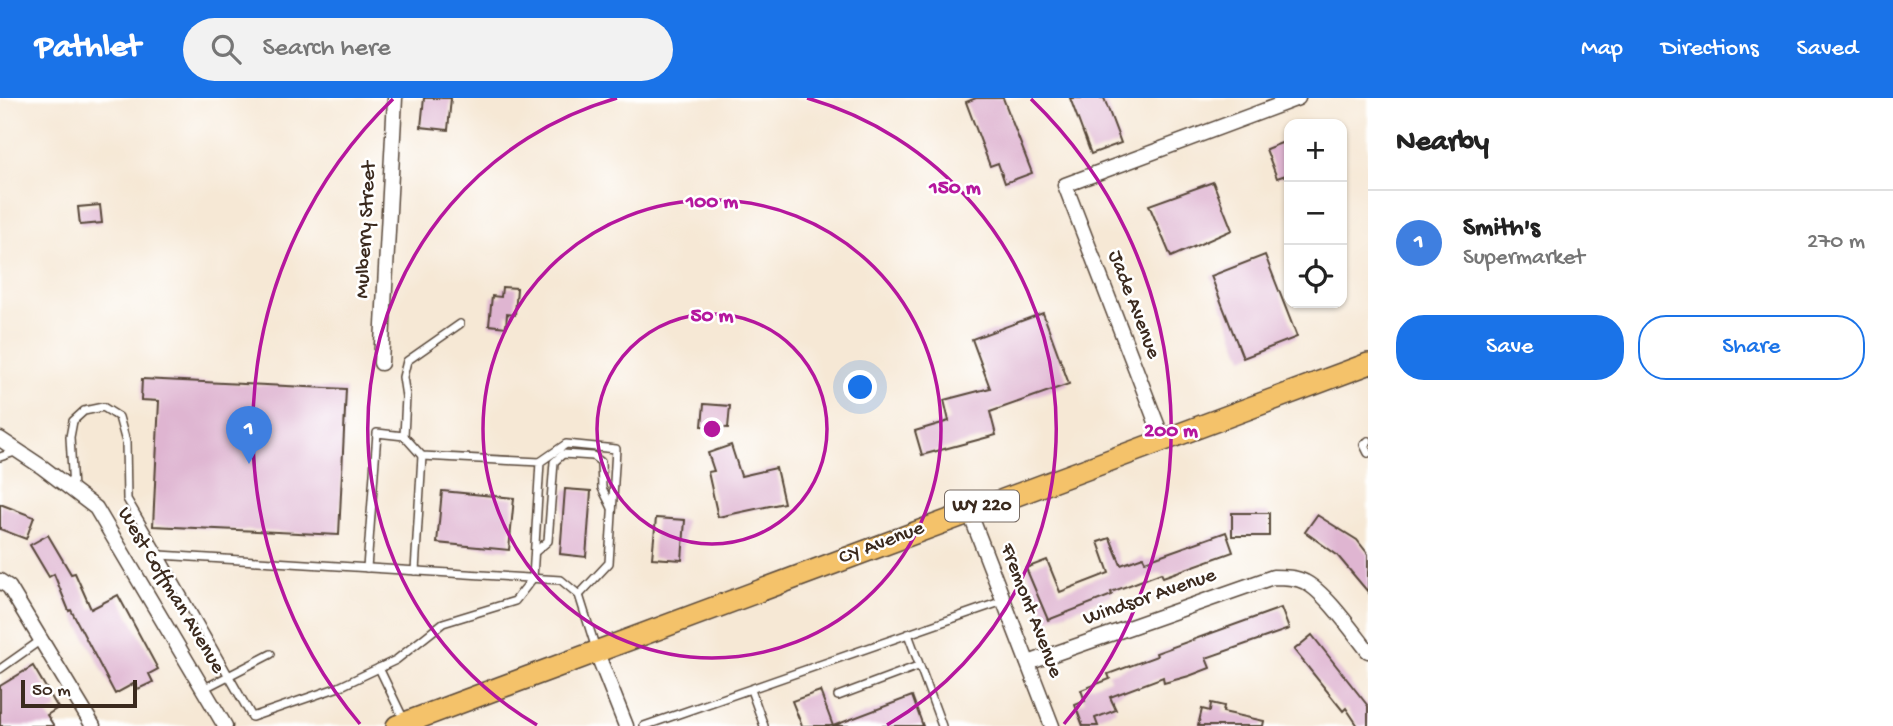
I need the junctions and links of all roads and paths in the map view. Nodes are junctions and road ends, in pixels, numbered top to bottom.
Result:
1 (395, 98) edge
2 (1298, 98) edge
3 (460, 324) dead end
4 (381, 363) dead end
5 (1368, 364) edge
6 (404, 436) junction
7 (0, 439) edge
8 (1163, 440) junction
9 (1368, 441) edge
10 (18, 451) junction
11 (1368, 453) edge
12 (422, 456) junction
13 (0, 457) edge
14 (540, 462) junction
15 (73, 490) junction
16 (612, 509) junction
17 (968, 511) junction
18 (535, 552) junction
19 (160, 555) junction
20 (367, 568) junction
21 (415, 571) junction
22 (533, 578) junction
23 (0, 581) edge
24 (579, 596) junction
25 (1003, 601) junction
26 (908, 634) junction
27 (41, 640) junction
28 (1368, 651) edge
29 (597, 653) junction
30 (271, 654) dead end
31 (1028, 663) junction
32 (918, 666) junction
33 (380, 668) junction
34 (0, 669) edge
35 (228, 677) junction
36 (203, 689) junction
37 (751, 690) junction
38 (838, 696) dead end
39 (662, 723) edge
40 (401, 725) edge
41 (93, 726) edge
42 (225, 726) edge
43 (626, 726) edge
44 (644, 726) edge
45 (764, 726) edge
46 (942, 726) edge
47 (1052, 726) edge

1 - 4 street, Mulberry Street
2 - 8 street, Jade Avenue
3 - 6 lane
5 - 8 main road, CY Avenue / WY 220
6 - 12 lane
6 - 20 lane
7 - 10 street, West Coffman Avenue
8 - 17 main road, CY Avenue / WY 220
9 - 11 lane
10 - 13 lane
10 - 15 street, West Coffman Avenue
12 - 14 lane
12 - 21 lane
14 - 16 lane
14 - 18 lane
15 - 19 lane
15 - 36 street, West Coffman Avenue
16 - 18 lane
16 - 24 lane
17 - 25 street, Fremont Avenue
17 - 29 main road, CY Avenue / WY 220
18 - 22 lane
19 - 20 lane
19 - 35 lane
20 - 21 lane
21 - 22 lane
22 - 24 lane
22 - 33 lane
23 - 27 street
24 - 29 lane
25 - 26 lane
25 - 31 street, Fremont Avenue
26 - 32 lane
26 - 37 lane
27 - 34 lane
27 - 41 street
28 - 31 street, Windsor Avenue
29 - 40 main road, CY Avenue / WY 220
29 - 43 street
30 - 35 lane
31 - 47 street, Fremont Avenue
32 - 38 lane
32 - 46 lane
33 - 35 lane
33 - 40 lane
35 - 36 lane
36 - 42 street, West Coffman Avenue
37 - 39 lane
37 - 45 lane
39 - 44 lane

